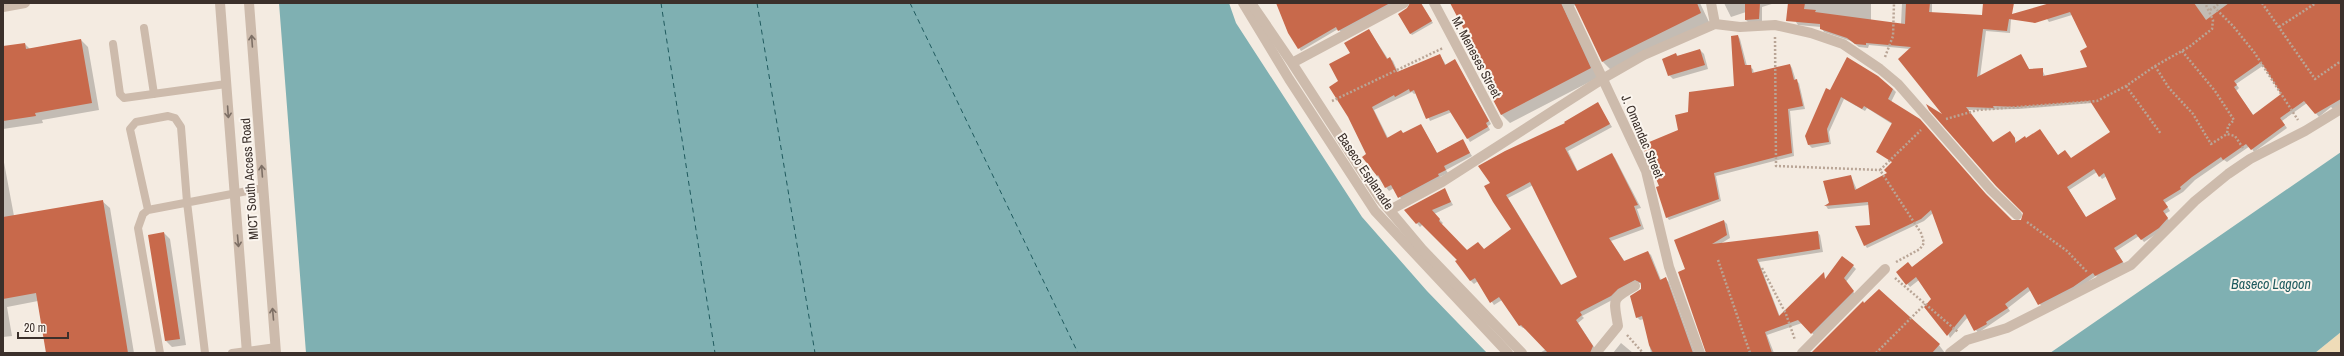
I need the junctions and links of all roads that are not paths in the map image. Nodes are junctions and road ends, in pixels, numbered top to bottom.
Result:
1 (25, 3) edge
2 (220, 3) edge
3 (249, 3) edge
4 (1243, 3) edge
5 (1251, 3) edge
6 (1404, 3) edge
7 (1434, 3) edge
8 (1567, 3) edge
9 (1711, 3) edge
10 (3, 7) edge
11 (1715, 24) junction
12 (144, 28) dead end
13 (113, 44) dead end
14 (1292, 63) junction
15 (1604, 78) junction
16 (226, 84) junction
17 (154, 94) junction
18 (2341, 109) edge
19 (1498, 124) dead end
20 (263, 188) junction
21 (234, 193) junction
22 (187, 202) junction
23 (148, 210) junction
24 (1390, 210) junction
25 (2017, 215) road end
26 (1885, 268) road end
27 (1635, 286) dead end
28 (276, 350) edge
29 (1800, 350) edge
30 (247, 352) edge
31 (160, 353) edge
32 (205, 353) edge
33 (232, 353) edge
34 (1508, 353) edge
35 (1522, 353) edge
36 (1596, 353) edge
37 (1700, 353) edge
38 (1950, 353) edge

1 - 10 street
2 - 16 street, MICT South Access Road
20 -> 3 street, MICT South Access Road
4 - 34 street, Baseco Esplanade
5 - 14 street
6 - 14 street
7 - 19 street, M. Meneses Street
8 - 15 street, J. Omandac Street
9 - 11 street
11 - 15 street
11 - 25 street
12 - 17 lane
13 - 17 lane
14 - 24 street
15 - 24 street
15 - 37 street, J. Omandac Street
16 - 17 lane
16 -> 21 street, MICT South Access Road
18 - 38 street
20 - 21 lane
28 -> 20 street, MICT South Access Road
21 - 22 lane
21 -> 30 street, MICT South Access Road
22 - 23 lane
22 - 23 lane
22 - 32 lane
23 - 31 lane
24 - 35 street
26 - 29 street
27 - 36 street
28 - 30 lane
30 - 33 lane

